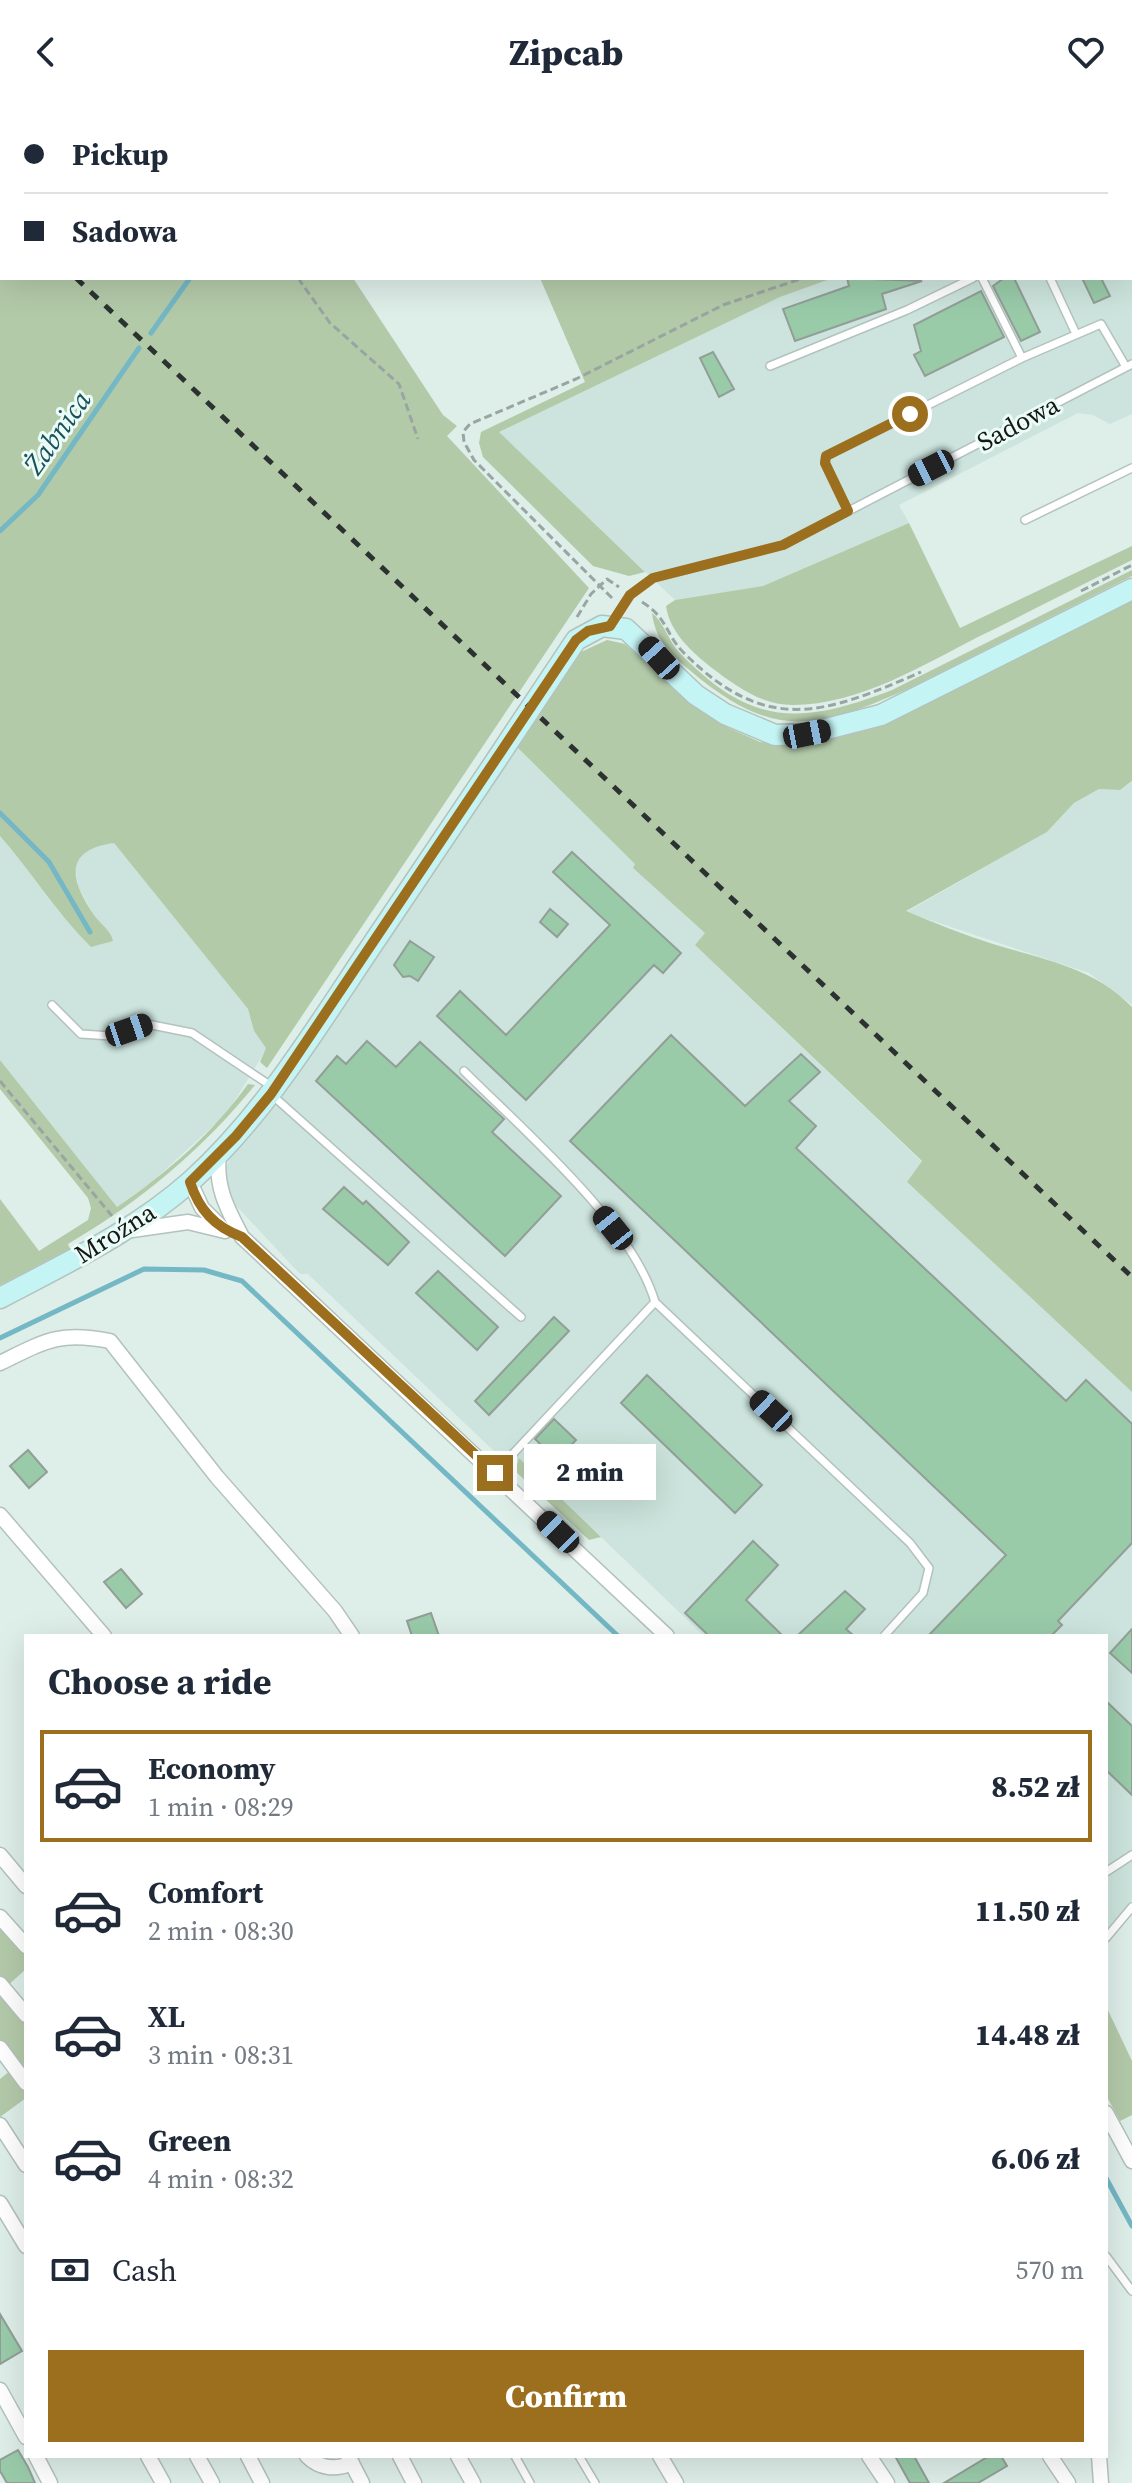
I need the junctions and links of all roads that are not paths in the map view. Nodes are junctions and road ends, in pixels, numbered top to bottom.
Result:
1 (969, 280) edge
2 (983, 280) edge
3 (1051, 280) edge
4 (1076, 334) junction
5 (1022, 358) junction
6 (1129, 365) edge
7 (770, 366) dead end
8 (1132, 468) edge
9 (848, 511) junction
10 (1025, 520) dead end
11 (1132, 589) edge
12 (615, 617) junction
13 (52, 1005) dead end
14 (464, 1071) dead end
15 (273, 1091) junction
16 (219, 1154) junction
17 (190, 1182) junction
18 (221, 1197) junction
19 (225, 1231) junction
20 (120, 1233) junction
21 (242, 1237) junction
22 (0, 1298) edge
23 (655, 1302) junction
24 (521, 1317) dead end
25 (0, 1363) edge
26 (495, 1473) junction
27 (0, 1515) edge
28 (102, 1634) edge
29 (351, 1634) edge
30 (665, 1634) edge
31 (886, 1634) edge
32 (0, 1855) edge
33 (1132, 1855) edge
34 (1108, 1871) edge
35 (24, 1884) edge
36 (1132, 1907) edge
37 (0, 1917) edge
38 (1108, 1936) edge
39 (24, 1944) edge
40 (0, 1984) edge
41 (24, 2013) edge
42 (0, 2048) edge
43 (24, 2080) edge
44 (1108, 2117) edge
45 (0, 2125) edge
46 (1132, 2161) edge
47 (24, 2162) edge
48 (0, 2203) edge
49 (24, 2243) edge
50 (1108, 2259) edge
51 (1132, 2291) edge
52 (0, 2390) edge
53 (24, 2433) edge
54 (37, 2458) edge
55 (149, 2458) edge
56 (198, 2458) edge
57 (249, 2458) edge
58 (309, 2458) edge
59 (401, 2458) edge
60 (459, 2458) edge
61 (516, 2458) edge
62 (580, 2458) edge
63 (661, 2458) edge
64 (870, 2458) edge
65 (1051, 2458) edge
66 (1099, 2458) edge
67 (350, 2460) edge
68 (50, 2483) edge
69 (163, 2483) edge
70 (212, 2483) edge
71 (262, 2483) edge
72 (362, 2483) edge
73 (414, 2483) edge
74 (473, 2483) edge
75 (530, 2483) edge
76 (595, 2483) edge
77 (676, 2483) edge
78 (887, 2483) edge
79 (1068, 2483) edge
80 (1101, 2483) edge

1 - 7 lane
2 - 5 lane
3 - 4 lane
4 - 5 lane
4 - 6 lane
5 - 9 lane
6 - 9 lane, Sadowa
8 - 10 lane
9 - 12 lane, Sadowa
11 - 12 main road
12 - 15 main road, Sadowa
13 - 15 lane
14 - 23 lane
15 - 16 main road, Sadowa
15 - 24 lane
16 - 17 main road, Mroźna
16 - 18 street
17 - 18 street
17 - 19 street
17 - 20 main road, Mroźna
18 - 21 street
19 - 20 street
19 - 21 street
20 - 22 main road, Mroźna
21 - 26 street
23 - 26 lane
23 - 31 lane
25 - 29 street
26 - 30 street
27 - 28 street
32 - 35 street
33 - 34 lane
36 - 38 lane
37 - 39 street
40 - 41 street
42 - 43 street
44 - 46 street
45 - 47 street
48 - 49 street
50 - 51 lane
52 - 53 street
54 - 68 street
55 - 69 street
56 - 70 street
57 - 71 street
58 - 67 street
59 - 73 street
60 - 74 street
61 - 75 lane
62 - 76 lane
63 - 77 street
64 - 78 street
65 - 79 street
66 - 80 street
67 - 72 street

